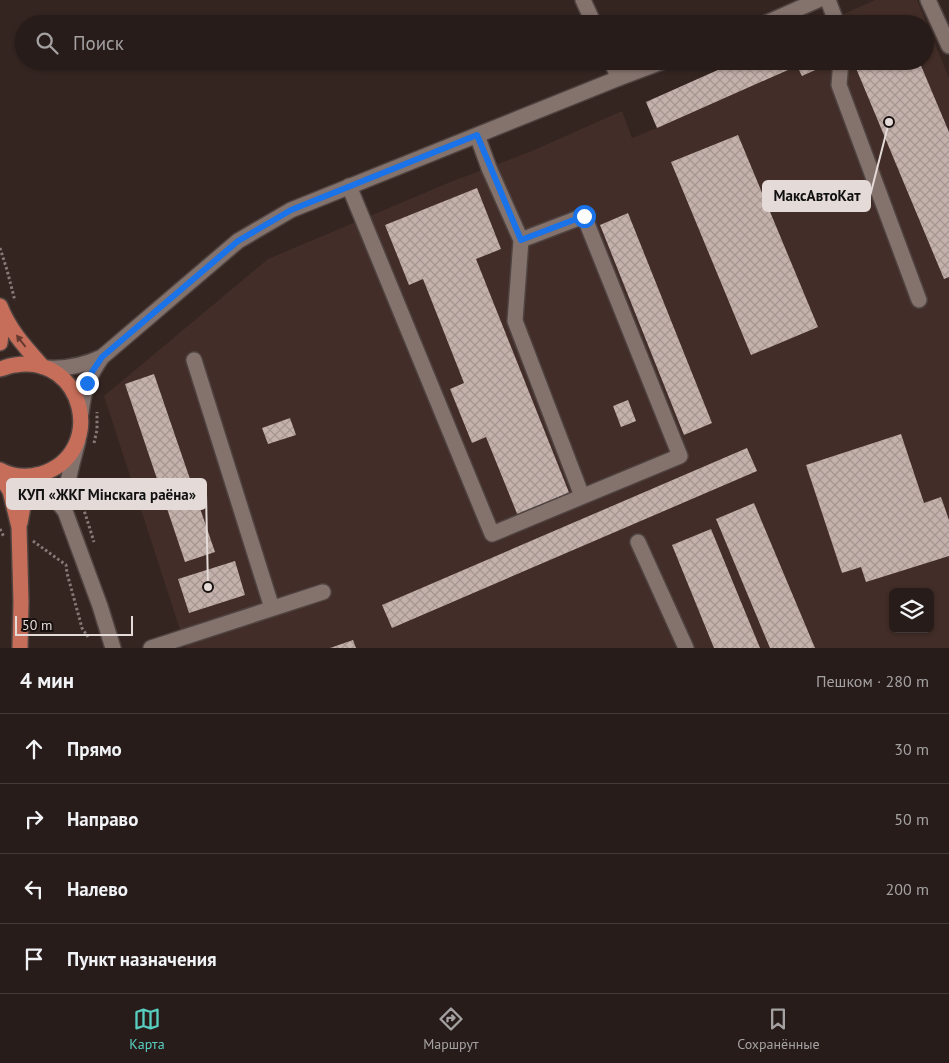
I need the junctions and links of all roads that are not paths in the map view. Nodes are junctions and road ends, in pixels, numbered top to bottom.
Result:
1 (583, 0) edge
2 (818, 0) edge
3 (828, 0) edge
4 (928, 0) edge
5 (590, 15) edge
6 (784, 15) edge
7 (834, 15) edge
8 (949, 46) edge
9 (615, 70) edge
10 (640, 70) edge
11 (840, 70) edge
12 (619, 78) junction
13 (477, 135) junction
14 (349, 186) junction
15 (521, 240) junction
16 (919, 300) dead end
17 (1, 310) edge
18 (0, 343) edge
19 (102, 357) junction
20 (194, 360) dead end
21 (45, 367) junction
22 (0, 369) edge
23 (81, 413) junction
24 (78, 440) junction
25 (0, 470) edge
26 (0, 475) edge
27 (34, 476) junction
28 (582, 496) junction
29 (65, 511) junction
30 (19, 526) junction
31 (638, 542) dead end
32 (323, 592) dead end
33 (272, 608) junction
34 (20, 648) edge
35 (113, 648) edge
36 (150, 648) edge
37 (686, 648) edge

1 - 5 street
2 - 6 street
3 - 7 street
4 - 8 street
9 - 12 street
10 - 12 street
11 - 16 street
12 - 13 street
13 - 14 street
13 - 15 street
14 - 19 street
14 - 28 street
15 - 28 street
15 - 28 street
17 - 18 main road
21 -> 17 main road
19 - 21 street
19 - 23 street
20 - 33 street
21 - 22 main road
21 - 23 main road
23 - 24 main road
24 - 27 main road
24 - 29 street
25 - 27 main road
26 - 30 main road
27 - 29 street
27 - 30 main road
29 - 35 street
30 - 34 main road
31 - 37 street
32 - 33 street
33 - 36 street

